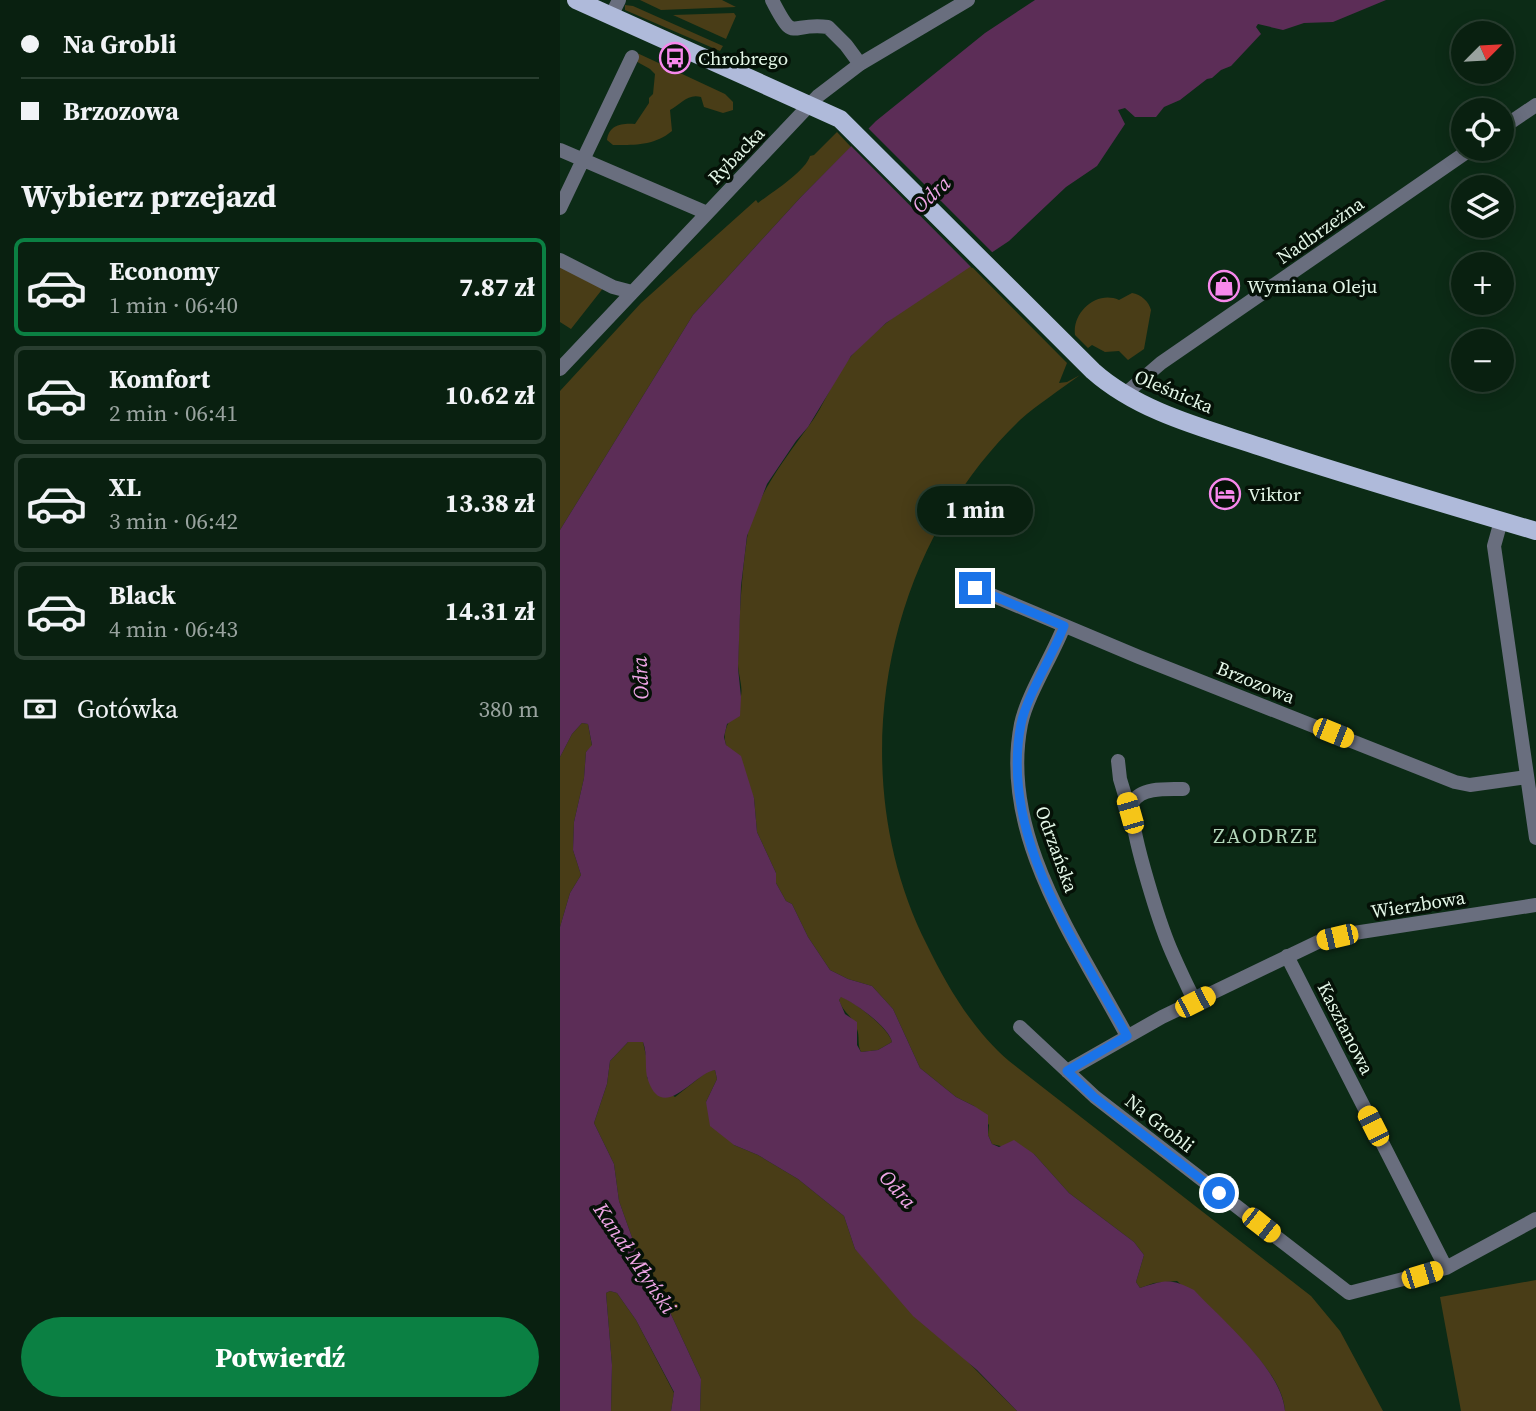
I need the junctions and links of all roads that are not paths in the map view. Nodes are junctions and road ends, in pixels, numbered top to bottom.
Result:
1 (576, 0) edge
2 (772, 0) edge
3 (968, 0) edge
4 (615, 8) edge
5 (790, 29) junction
6 (775, 33) dead end
7 (632, 57) dead end
8 (860, 64) junction
9 (810, 105) junction
10 (1536, 105) edge
11 (1514, 120) edge
12 (560, 150) edge
13 (583, 159) junction
14 (1454, 161) edge
15 (560, 208) edge
16 (707, 213) junction
17 (560, 261) edge
18 (632, 292) junction
19 (560, 369) edge
20 (1125, 394) junction
21 (1501, 521) junction
22 (1536, 531) edge
23 (975, 588) dead end
24 (1064, 626) junction
25 (1118, 761) dead end
26 (1527, 777) junction
27 (1183, 789) dead end
28 (1130, 813) junction
29 (1536, 838) edge
30 (1536, 905) edge
31 (1287, 956) junction
32 (1195, 1002) junction
33 (1020, 1027) dead end
34 (1127, 1036) junction
35 (1067, 1071) junction
36 (1536, 1219) edge
37 (1446, 1268) junction

1 - 4 main road, Oleśnicka
2 - 5 street
3 - 8 street, Rybacka
4 - 9 main road, Oleśnicka
5 - 6 street
5 - 8 street
7 - 13 street
8 - 9 street, Rybacka
9 - 16 street, Rybacka
9 - 20 main road, Oleśnicka
10 - 11 street
12 - 13 street
13 - 15 street
13 - 16 street
14 - 20 street, Nadbrzeżna
16 - 18 street, Rybacka
17 - 18 street
18 - 19 street, Rybacka
20 - 21 main road, Oleśnicka
21 - 22 main road, Oleśnicka
21 - 26 street
23 - 24 street, Brzozowa
24 - 26 street, Brzozowa
24 - 34 street, Odrzańska
25 - 28 street
26 - 29 street
27 - 28 street
28 - 32 street
30 - 31 street, Wierzbowa
31 - 32 street, Wierzbowa
31 - 37 street, Kasztanowa
32 - 34 street, Wierzbowa
33 - 35 street, Na Grobli
34 - 35 street, Wierzbowa
35 - 37 street, Na Grobli
36 - 37 street

